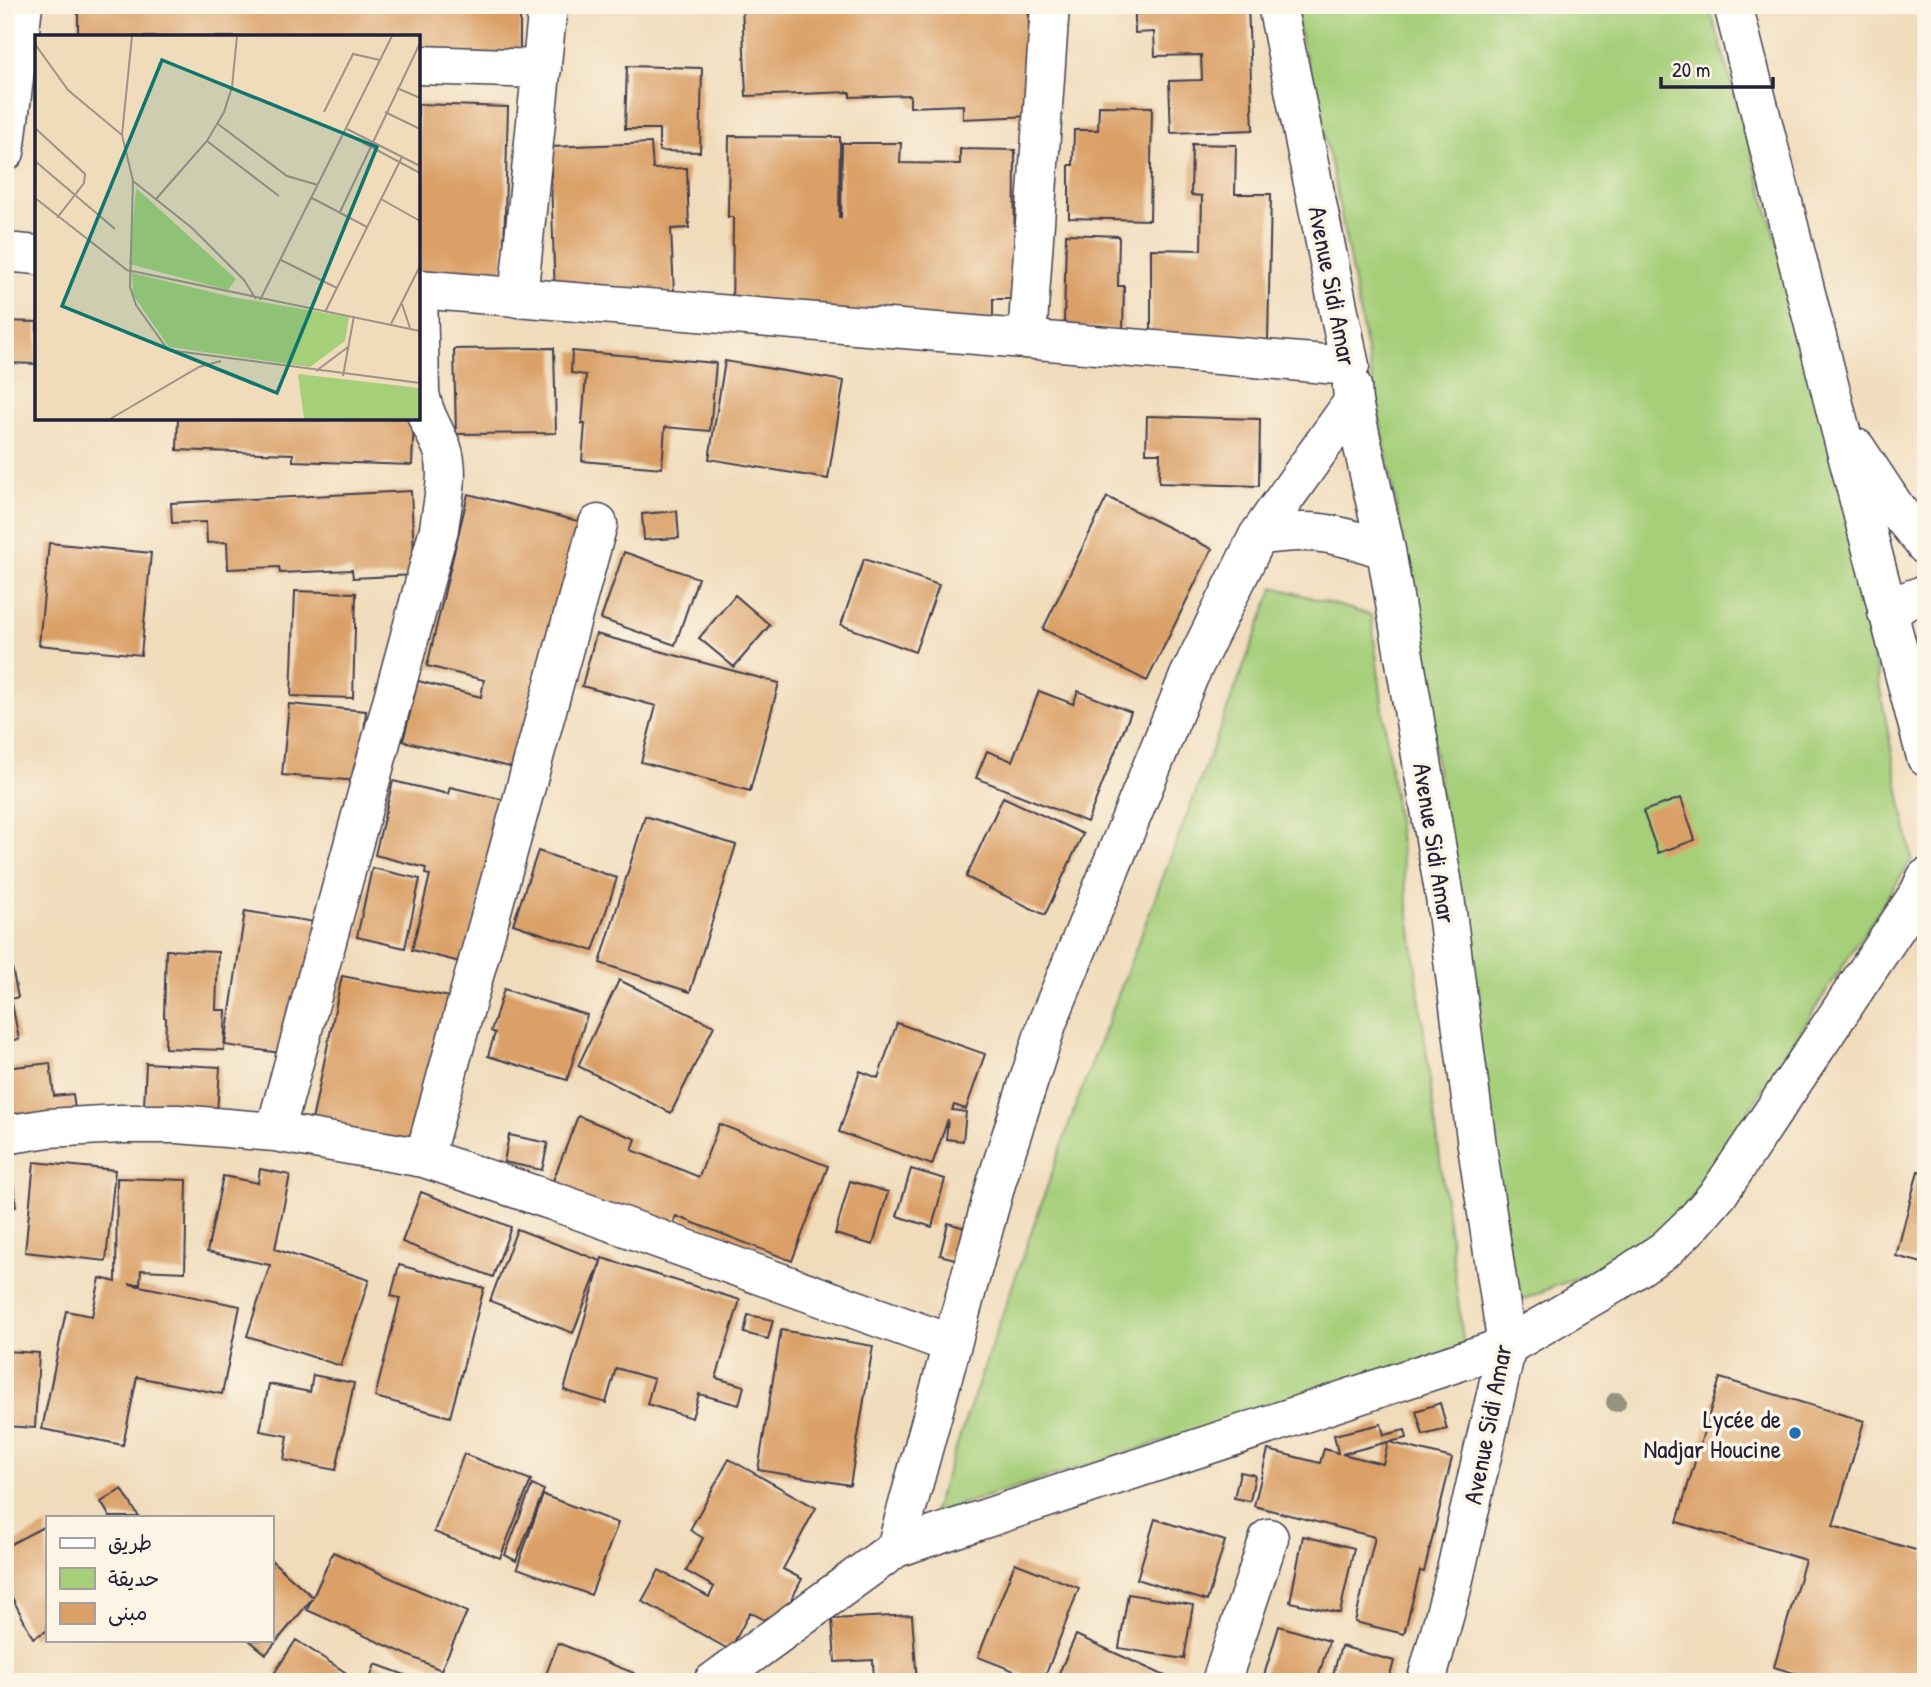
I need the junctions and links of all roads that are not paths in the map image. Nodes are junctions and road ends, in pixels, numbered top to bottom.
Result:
1 (23, 5) edge
2 (548, 5) edge
3 (1050, 5) edge
4 (1277, 5) edge
5 (1733, 5) edge
6 (20, 50) edge
7 (420, 65) edge
8 (542, 69) junction
9 (5, 152) edge
10 (5, 252) edge
11 (35, 255) edge
12 (420, 289) edge
13 (518, 298) junction
14 (1027, 339) junction
15 (1352, 384) junction
16 (420, 393) edge
17 (1837, 416) junction
18 (598, 524) dead end
19 (1258, 536) junction
20 (1926, 546) edge
21 (1386, 550) junction
22 (1926, 594) edge
23 (1887, 612) junction
24 (1926, 757) edge
25 (1926, 878) edge
26 (275, 1132) junction
27 (5, 1135) edge
28 (424, 1158) junction
29 (952, 1344) junction
30 (1507, 1346) junction
31 (1269, 1538) dead end
32 (896, 1548) junction
33 (713, 1682) edge
34 (1221, 1682) edge
35 (1426, 1682) edge

1 - 6 street
2 - 8 street
3 - 14 street
4 - 15 street, Avenue Sidi Amar
5 - 17 street
6 - 9 street
7 - 8 street
8 - 13 street
10 - 11 street
12 - 13 street
13 - 14 street
14 - 15 street
15 - 19 street
15 - 21 street, Avenue Sidi Amar
16 - 26 street
17 - 20 street
17 - 23 street
18 - 28 street
19 - 21 street
19 - 29 street
21 - 30 street, Avenue Sidi Amar
22 - 23 street
23 - 24 street
25 - 30 street
26 - 27 street
26 - 28 street
28 - 29 street
29 - 32 street
30 - 32 street
30 - 35 street, Avenue Sidi Amar
31 - 34 street
32 - 33 street

